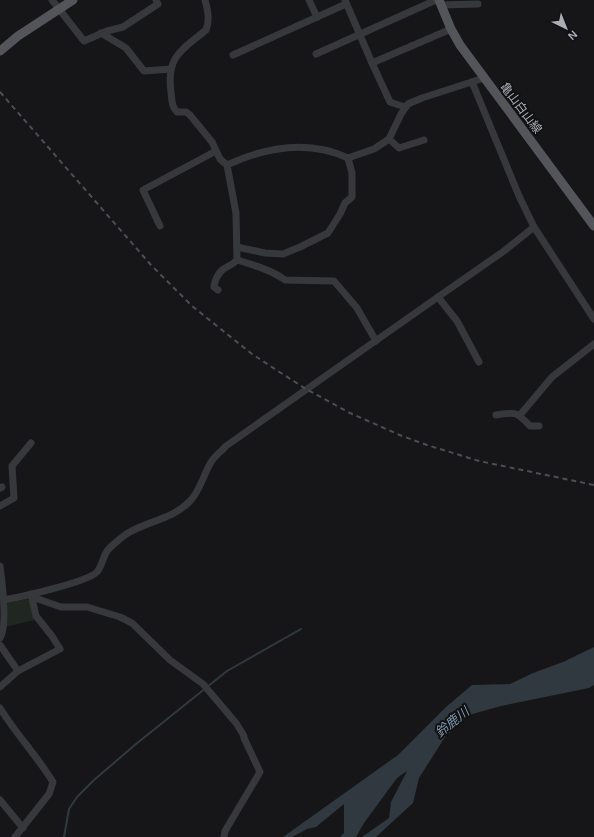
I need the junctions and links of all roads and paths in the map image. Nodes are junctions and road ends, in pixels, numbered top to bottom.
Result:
1 (52, 0) edge
2 (73, 0) edge
3 (156, 0) edge
4 (205, 0) edge
5 (309, 0) edge
6 (345, 2) edge
7 (439, 2) edge
8 (478, 4) dead end
9 (60, 9) junction
10 (317, 17) junction
11 (451, 29) junction
12 (101, 33) junction
13 (359, 34) junction
14 (0, 51) edge
15 (316, 54) dead end
16 (233, 55) dead end
17 (372, 63) junction
18 (171, 69) junction
19 (484, 78) junction
20 (472, 82) junction
21 (405, 107) junction
22 (389, 139) junction
23 (424, 140) dead end
24 (216, 151) junction
25 (348, 158) junction
26 (227, 165) junction
27 (160, 226) dead end
28 (594, 226) edge
29 (534, 227) junction
30 (237, 247) junction
31 (237, 260) junction
32 (218, 290) dead end
33 (438, 297) junction
34 (594, 319) edge
35 (376, 341) junction
36 (594, 344) edge
37 (479, 362) dead end
38 (496, 415) dead end
39 (520, 415) junction
40 (539, 426) dead end
41 (31, 443) dead end
42 (0, 506) edge
43 (0, 566) edge
44 (32, 596) junction
45 (4, 600) junction
46 (0, 638) edge
47 (0, 645) edge
48 (18, 671) junction
49 (0, 687) edge
50 (0, 708) edge
51 (0, 800) edge
52 (22, 828) junction
53 (15, 837) edge
54 (224, 837) edge

1 - 9 street
2 - 9 main road
3 - 12 street
4 - 18 street
5 - 10 street
6 - 10 street
6 - 13 street
7 - 8 street
7 - 11 main road, 亀山白山線
7 - 13 street
9 - 12 street
9 - 14 main road
10 - 16 street
11 - 17 street
11 - 19 main road, 亀山白山線
12 - 18 street
13 - 15 street
13 - 17 street
17 - 21 street
18 - 24 street
19 - 20 street
19 - 28 main road, 亀山白山線
20 - 21 street
20 - 29 street
21 - 22 street
22 - 23 street
22 - 25 street
24 - 26 street
24 - 27 street
25 - 26 street
25 - 30 street
26 - 30 street
29 - 33 street
29 - 34 street
30 - 31 street
31 - 32 street
31 - 35 street
33 - 35 street
33 - 37 street
35 - 44 street
36 - 39 street
38 - 39 street
39 - 40 street
41 - 42 street
43 - 45 street
44 - 45 street
44 - 48 street
44 - 54 street
45 - 46 street
47 - 48 street
48 - 49 street
50 - 52 street
51 - 52 street
52 - 53 street

